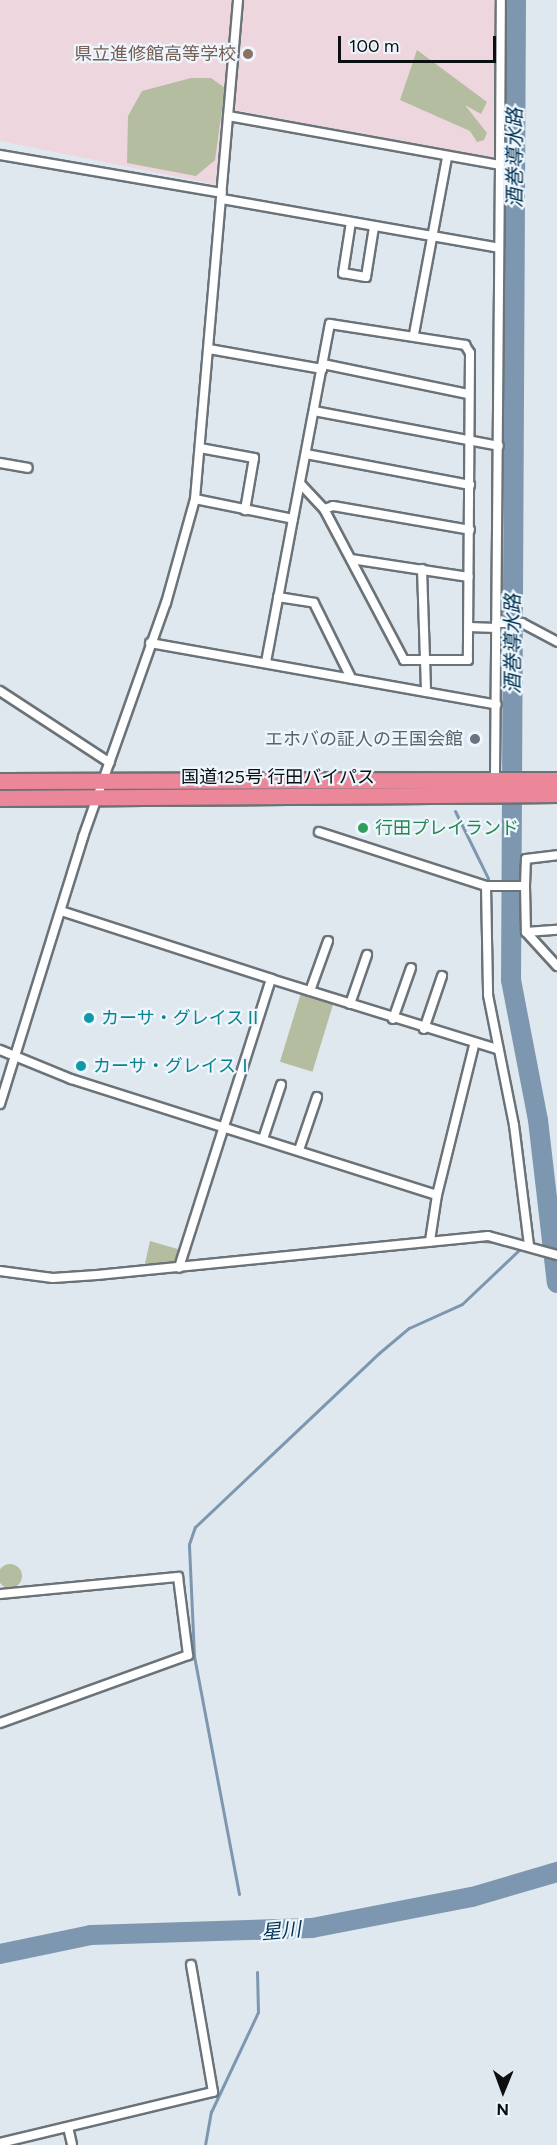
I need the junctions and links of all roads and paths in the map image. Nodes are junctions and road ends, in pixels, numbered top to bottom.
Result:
1 (238, 0) edge
2 (501, 0) edge
3 (228, 116) junction
4 (0, 155) edge
5 (447, 157) junction
6 (500, 165) junction
7 (222, 196) junction
8 (351, 222) junction
9 (374, 227) junction
10 (432, 237) junction
11 (500, 248) junction
12 (414, 334) junction
13 (208, 349) junction
14 (323, 367) junction
15 (468, 394) junction
16 (314, 411) junction
17 (469, 440) junction
18 (499, 446) junction
19 (200, 448) junction
20 (306, 454) junction
21 (0, 463) edge
22 (28, 468) dead end
23 (300, 483) junction
24 (470, 485) junction
25 (195, 499) junction
26 (324, 509) junction
27 (245, 510) junction
28 (293, 519) junction
29 (470, 530) junction
30 (351, 559) junction
31 (422, 569) junction
32 (469, 577) junction
33 (278, 597) junction
34 (499, 624) junction
35 (469, 627) junction
36 (557, 642) edge
37 (150, 643) junction
38 (426, 661) junction
39 (266, 662) junction
40 (351, 678) junction
41 (0, 690) edge
42 (426, 692) junction
43 (497, 705) junction
44 (110, 763) junction
45 (103, 780) junction
46 (557, 780) edge
47 (0, 781) edge
48 (498, 785) junction
49 (525, 787) junction
50 (557, 794) edge
51 (0, 798) edge
52 (97, 798) junction
53 (319, 832) dead end
54 (557, 855) edge
55 (486, 886) junction
56 (523, 886) junction
57 (61, 911) junction
58 (557, 930) edge
59 (526, 932) junction
60 (328, 941) dead end
61 (367, 955) dead end
62 (557, 966) edge
63 (411, 968) dead end
64 (442, 976) dead end
65 (271, 978) junction
66 (310, 991) junction
67 (350, 1004) junction
68 (393, 1018) junction
69 (424, 1029) junction
70 (474, 1045) junction
71 (497, 1049) junction
72 (0, 1050) edge
73 (15, 1059) junction
74 (280, 1085) dead end
75 (317, 1097) dead end
76 (0, 1104) edge
77 (223, 1127) junction
78 (263, 1139) junction
79 (299, 1150) junction
80 (437, 1195) junction
81 (430, 1240) junction
82 (529, 1246) junction
83 (557, 1255) edge
84 (179, 1268) junction
85 (0, 1271) edge
86 (0, 1594) edge
87 (0, 1723) edge
88 (191, 1965) dead end
89 (68, 2127) junction
90 (0, 2143) edge
91 (72, 2145) edge

1 - 3 street
2 - 6 street
3 - 5 street
3 - 7 street
4 - 7 street
5 - 6 street
5 - 10 street
6 - 11 street
7 - 8 street
7 - 13 street
8 - 9 street
8 - 9 street
9 - 10 street
10 - 11 street
10 - 12 street
11 - 18 street
12 - 14 street
12 - 15 street
13 - 14 street
13 - 19 street
14 - 15 street
14 - 16 street
15 - 17 street
16 - 17 street
16 - 20 street
17 - 18 street
17 - 24 street
18 - 34 street
19 - 25 street
19 - 27 street
20 - 23 street
20 - 24 street
21 - 22 street
23 - 26 street
23 - 28 street
24 - 29 street
25 - 27 street
25 - 37 street
26 - 29 street
26 - 30 street
27 - 28 street
28 - 33 street
29 - 32 street
30 - 31 street
30 - 38 street
31 - 32 street
31 - 38 street
32 - 35 street
33 - 39 street
33 - 40 street
34 - 35 street
34 - 36 street
34 - 43 street
35 - 38 street
37 - 39 street
37 - 44 street
38 - 42 street
39 - 40 street
40 - 42 street
41 - 44 street
42 - 43 street
43 - 48 street
44 - 45 street
45 - 47 highway, 国道125号 行田バイパス
45 - 48 highway, 国道125号 行田バイパス
45 - 52 street
46 - 49 highway, 国道125号 行田バイパス
48 - 49 highway, 国道125号 行田バイパス
48 - 52 highway, 国道125号 行田バイパス
49 - 50 highway, 国道125号 行田バイパス
51 - 52 highway, 国道125号 行田バイパス
52 - 57 street
53 - 55 street
54 - 56 street
55 - 56 street
55 - 71 street
56 - 59 street
57 - 65 street
57 - 73 street
58 - 59 street
59 - 62 street
60 - 66 street
61 - 67 street
63 - 68 street
64 - 69 street
65 - 66 street
65 - 77 street
66 - 67 street
67 - 68 street
68 - 69 street
69 - 70 street
70 - 71 street
70 - 80 street
71 - 82 street
72 - 73 street
73 - 76 street
73 - 77 street
74 - 78 street
75 - 79 street
77 - 78 street
77 - 84 street
78 - 79 street
79 - 80 street
80 - 81 street
81 - 82 street
81 - 84 street
82 - 83 street
84 - 85 street
86 - 87 street
88 - 89 street
89 - 90 street
89 - 91 street

